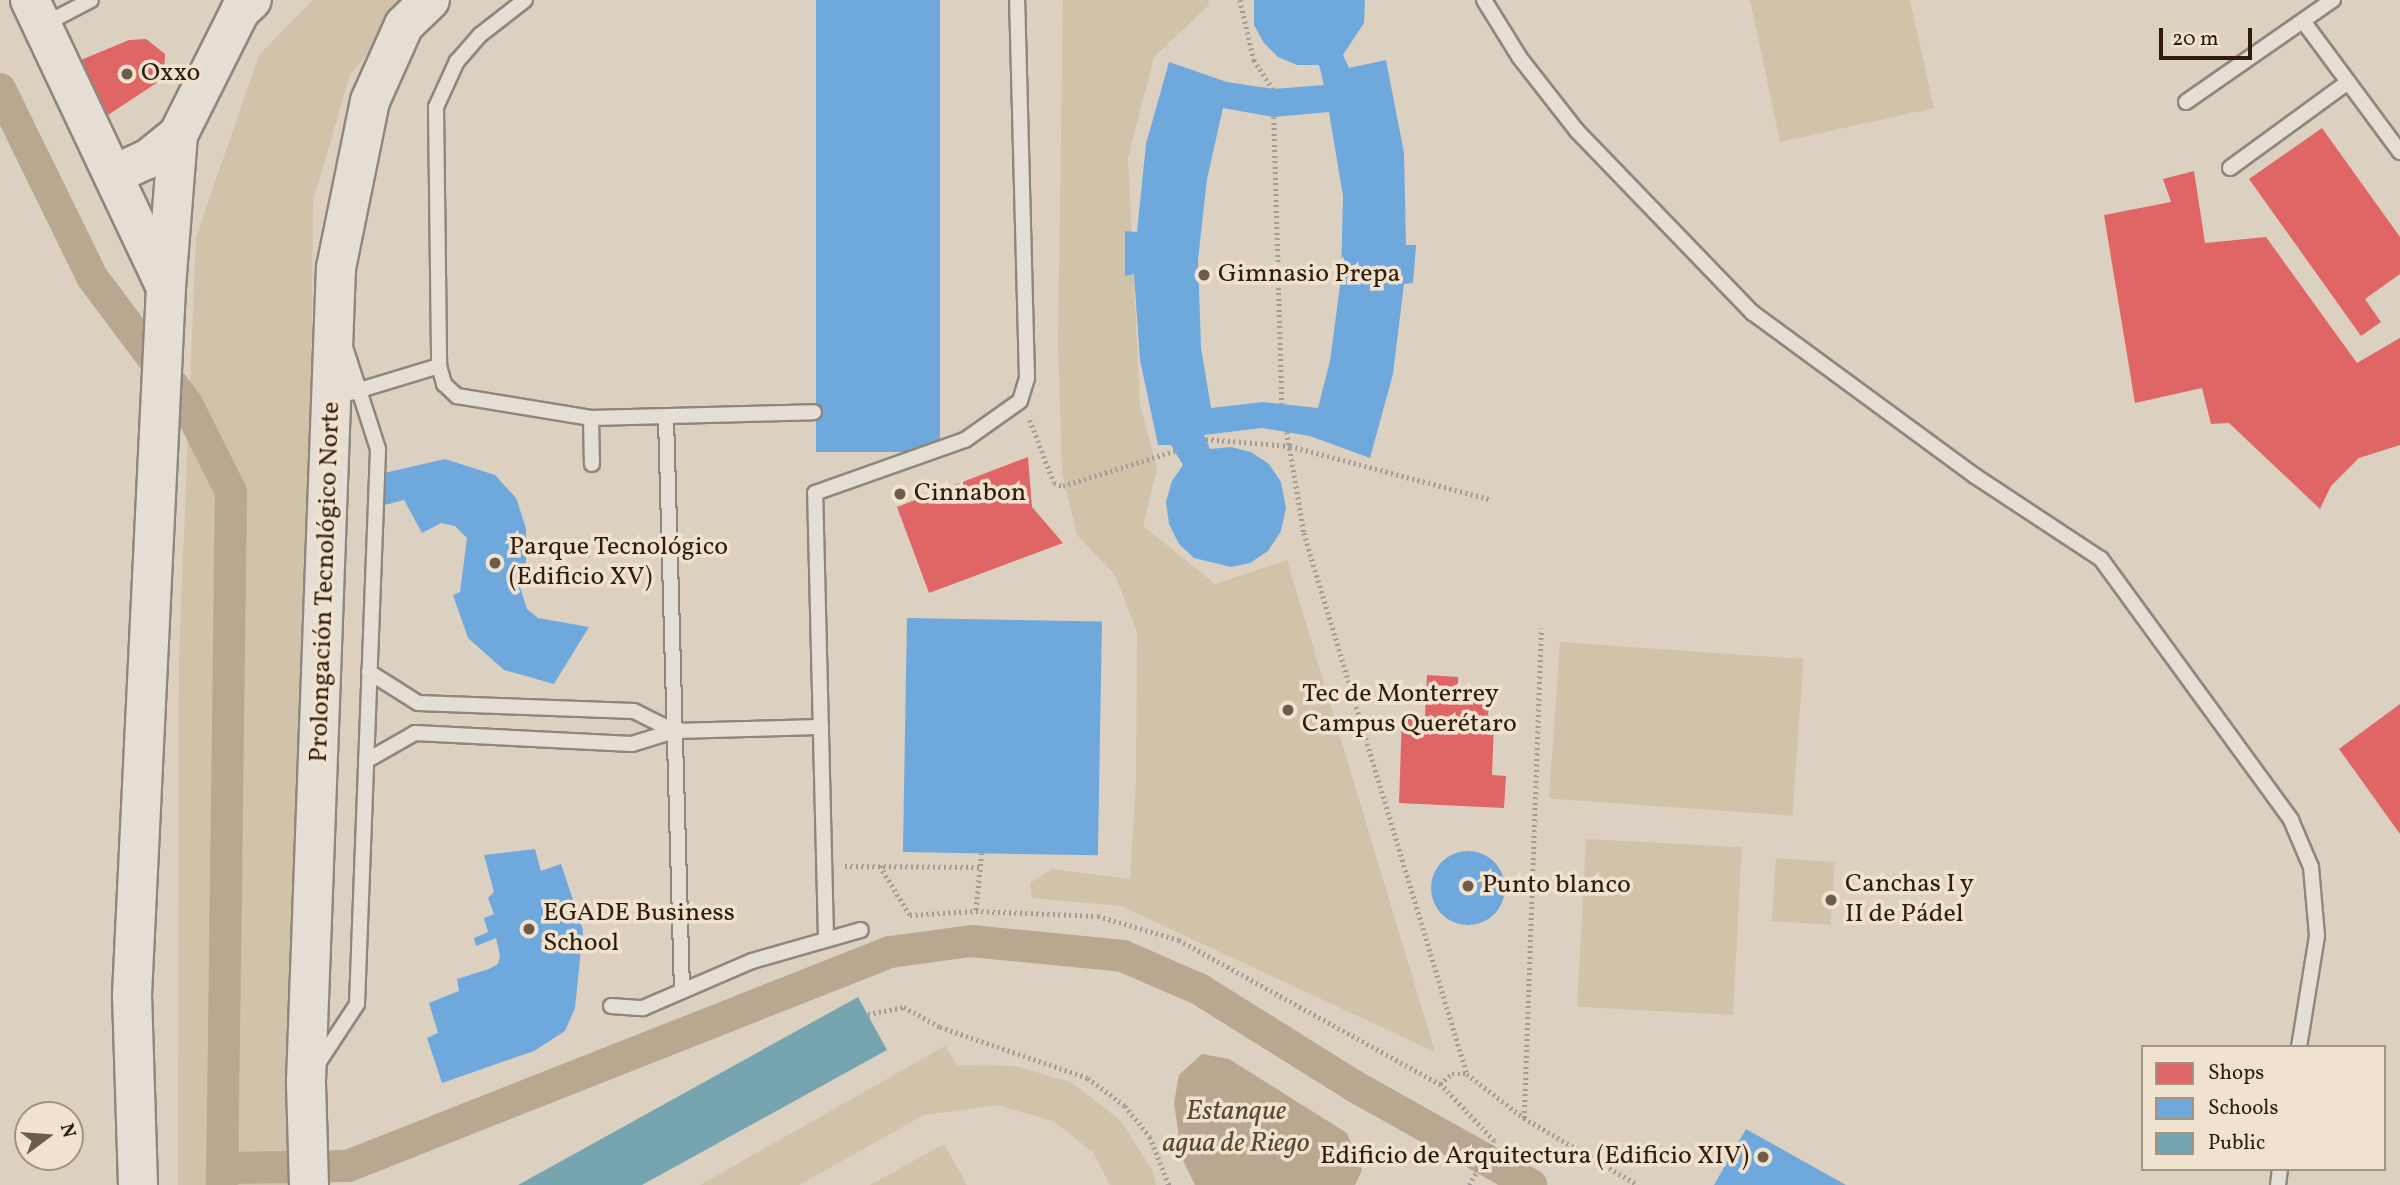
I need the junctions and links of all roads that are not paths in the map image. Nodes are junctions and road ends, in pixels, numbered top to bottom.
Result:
1 (91, 0) edge
2 (252, 0) edge
3 (430, 0) edge
4 (525, 0) edge
5 (1017, 0) edge
6 (1484, 0) edge
7 (2333, 0) edge
8 (36, 13) edge
9 (2304, 21) junction
10 (2348, 82) junction
11 (2186, 102) dead end
12 (178, 135) junction
13 (2400, 152) edge
14 (2230, 167) dead end
15 (113, 175) junction
16 (166, 287) junction
17 (439, 366) junction
18 (345, 395) junction
19 (814, 412) dead end
20 (592, 418) junction
21 (666, 418) junction
22 (592, 464) dead end
23 (369, 672) junction
24 (821, 727) junction
25 (674, 731) junction
26 (366, 761) junction
27 (860, 930) dead end
28 (826, 937) junction
29 (682, 991) junction
30 (611, 1006) dead end
31 (2299, 1045) edge
32 (306, 1081) junction
33 (138, 1185) edge
34 (309, 1185) edge

1 - 8 lane
2 - 12 main road
3 - 18 main road, Prolongación Tecnológico Norte
4 - 17 lane
5 - 24 lane
6 - 31 lane
7 - 9 lane
8 - 15 main road
9 - 10 lane
9 - 11 lane
10 - 13 lane
10 - 14 lane
12 - 15 main road
12 - 16 main road
15 - 16 main road
16 - 33 main road
17 - 18 lane
17 - 20 lane
18 - 23 lane
18 - 32 main road, Prolongación Tecnológico Norte
19 - 21 lane
20 - 21 lane
20 - 22 lane
21 - 25 lane
23 - 25 lane
23 - 26 lane
24 - 25 lane
24 - 28 lane
25 - 26 lane
25 - 29 lane
26 - 32 lane
27 - 28 lane
28 - 29 lane
29 - 30 lane
32 - 34 main road, Prolongación Tecnológico Norte

